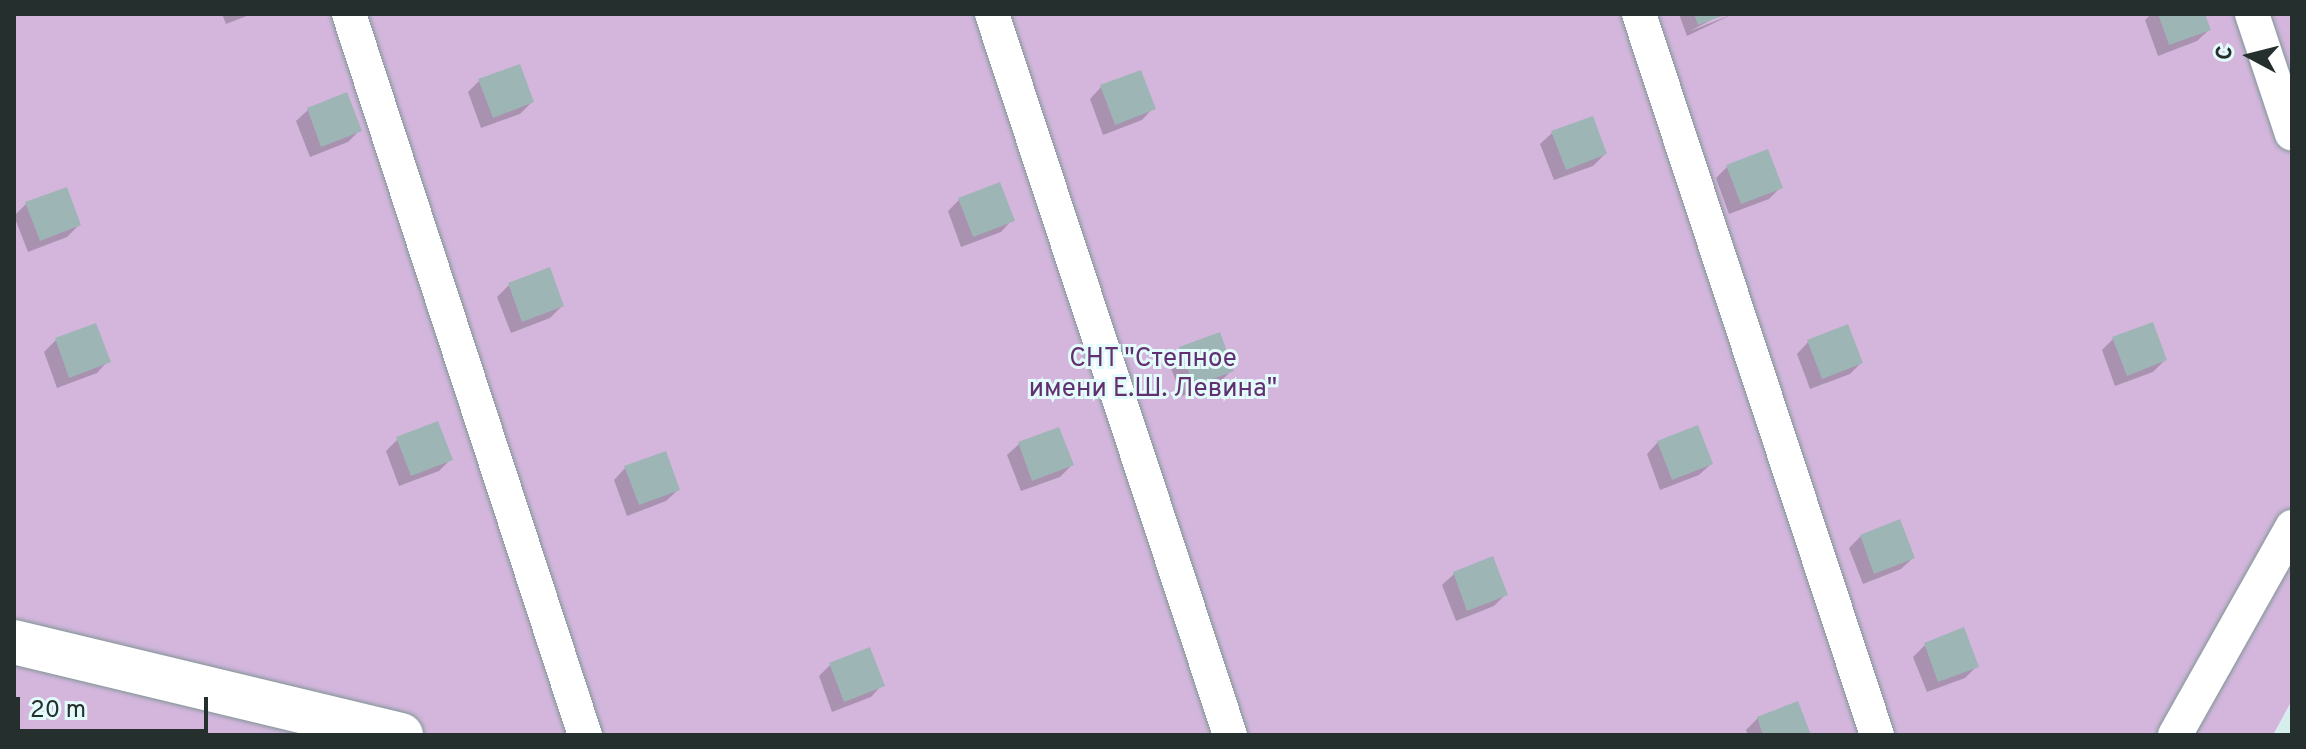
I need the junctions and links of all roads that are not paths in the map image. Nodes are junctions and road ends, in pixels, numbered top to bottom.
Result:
1 (349, 14) edge
2 (992, 14) edge
3 (1639, 14) edge
4 (2252, 14) edge
5 (2292, 134) edge
6 (2292, 527) edge
7 (14, 642) edge
8 (401, 735) edge
9 (585, 735) edge
10 (1230, 735) edge
11 (1877, 735) edge
12 (2175, 735) edge

1 - 9 lane
2 - 10 lane
3 - 11 lane
4 - 5 lane
6 - 12 lane
7 - 8 street

